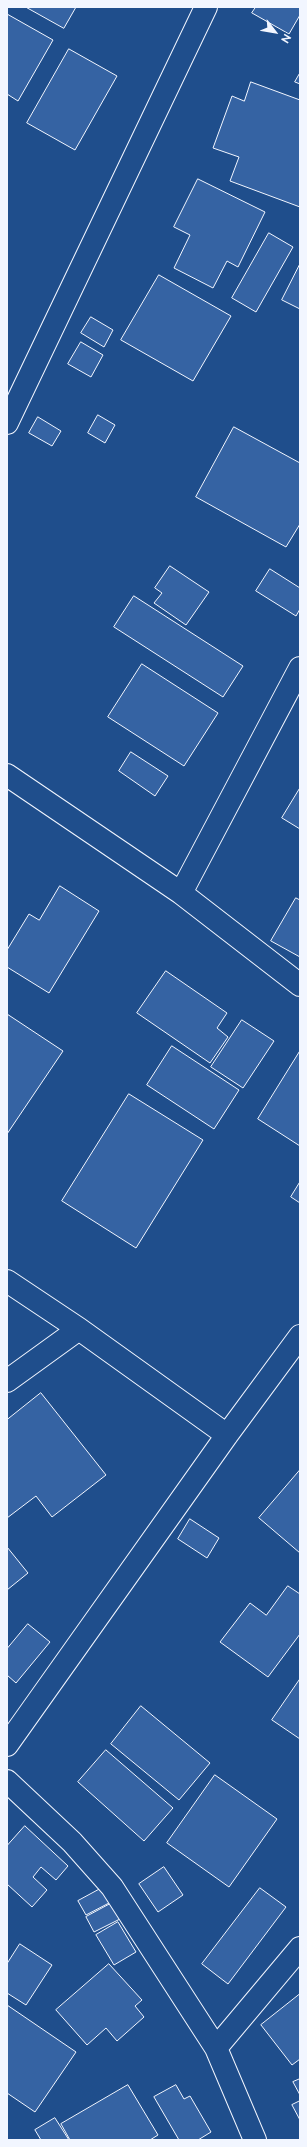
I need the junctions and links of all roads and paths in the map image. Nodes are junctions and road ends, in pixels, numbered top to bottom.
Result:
1 (206, 7) edge
2 (7, 423) edge
3 (300, 668) edge
4 (7, 775) edge
5 (181, 893) junction
6 (300, 985) edge
7 (7, 1281) edge
8 (78, 1329) junction
9 (300, 1336) edge
10 (7, 1381) edge
11 (227, 1435) junction
12 (7, 1745) edge
13 (7, 1781) edge
14 (300, 1948) edge
15 (216, 2048) junction
16 (255, 2140) edge

1 - 2 street
3 - 5 street
4 - 5 street
5 - 6 street
7 - 8 street
8 - 10 street
8 - 11 street
9 - 11 street
11 - 12 street
13 - 15 street
14 - 15 street
15 - 16 street

